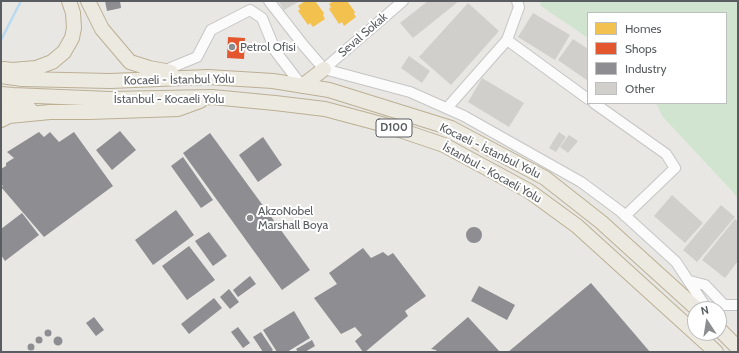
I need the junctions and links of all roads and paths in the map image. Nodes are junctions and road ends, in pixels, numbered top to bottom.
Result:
1 (69, 1) edge
2 (88, 1) edge
3 (269, 1) edge
4 (403, 1) edge
5 (517, 1) edge
6 (507, 40) junction
7 (1, 68) edge
8 (324, 69) junction
9 (162, 71) junction
10 (1, 76) edge
11 (227, 78) junction
12 (302, 86) junction
13 (1, 94) edge
14 (212, 97) junction
15 (587, 97) edge
16 (1, 104) edge
17 (595, 104) edge
18 (447, 108) junction
19 (43, 112) junction
20 (1, 120) edge
21 (625, 216) junction
22 (690, 281) junction
23 (687, 301) edge
24 (702, 301) edge
25 (738, 305) edge
26 (727, 337) edge
27 (738, 348) edge
28 (716, 352) edge

1 - 7 highway
2 - 9 highway
3 - 8 street
4 - 8 street, Seval Sokak
5 - 6 street
6 - 15 street
6 - 18 street
8 - 12 highway
8 - 18 street
9 - 11 highway
9 - 12 street
10 - 11 highway, Kocaeli - İstanbul Yolu / D100
11 - 12 highway, Kocaeli - İstanbul Yolu / D100
12 - 23 highway, Kocaeli - İstanbul Yolu / D100
13 - 14 highway, İstanbul - Kocaeli Yolu / D100
14 - 19 highway
14 - 28 highway, İstanbul - Kocaeli Yolu / D100
16 - 19 highway
17 - 21 street
18 - 21 street
19 - 20 highway
21 - 22 street
22 - 24 street
22 - 25 street
26 - 27 highway

